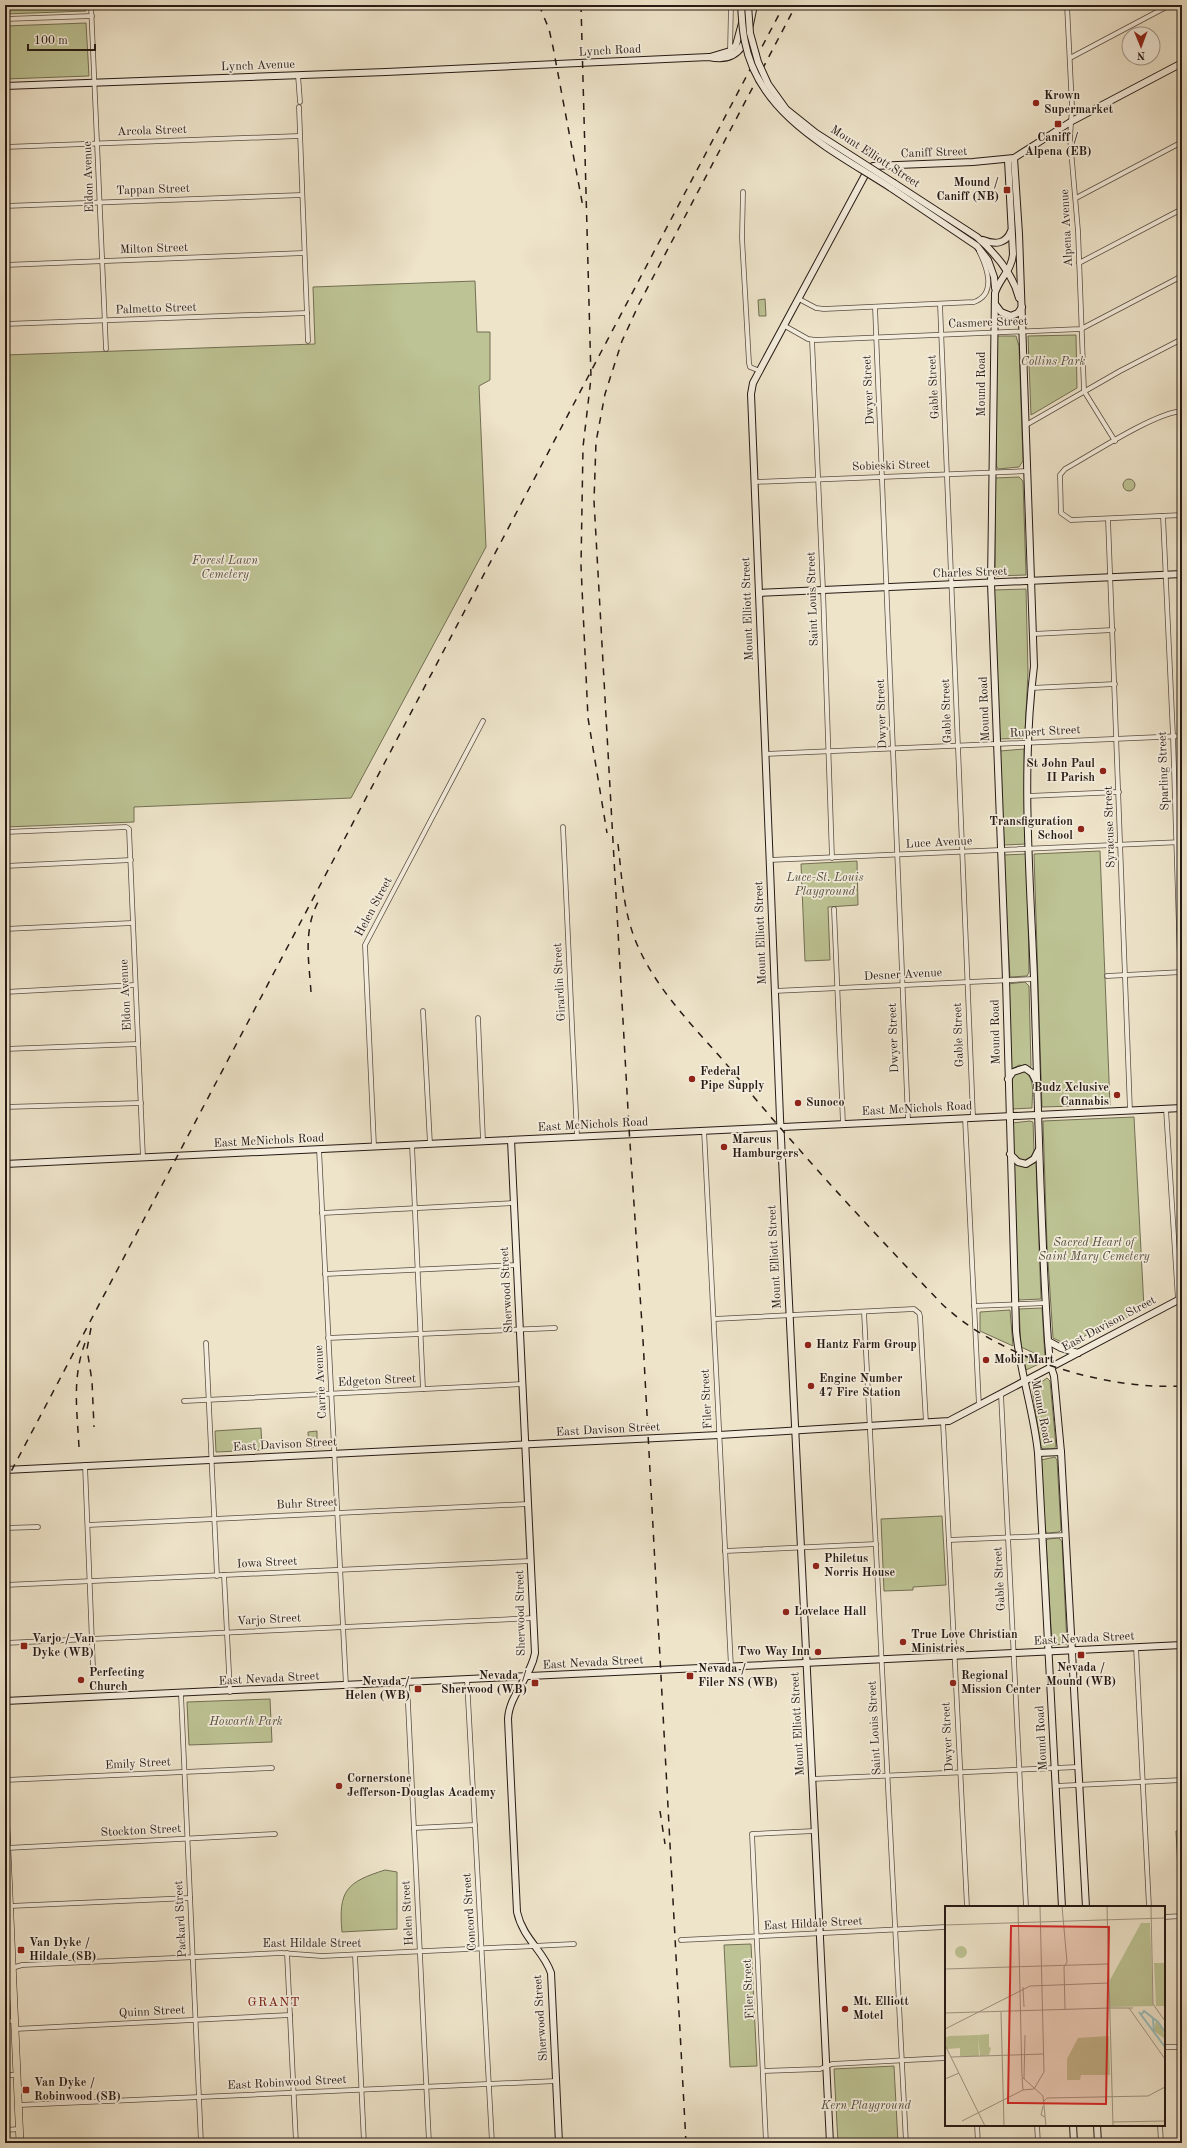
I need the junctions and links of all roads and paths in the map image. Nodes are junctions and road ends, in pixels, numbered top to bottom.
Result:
1 (91, 5) edge
2 (732, 5) edge
3 (741, 5) edge
4 (748, 5) edge
5 (754, 5) edge
6 (1067, 5) edge
7 (1170, 5) edge
8 (92, 16) junction
9 (5, 19) edge
10 (730, 54) junction
11 (1070, 58) junction
12 (1182, 63) edge
13 (511, 67) joint
14 (298, 75) junction
15 (95, 83) junction
16 (5, 86) edge
17 (300, 102) dead end
18 (298, 107) dead end
19 (1072, 121) junction
20 (299, 136) junction
21 (1182, 142) edge
22 (97, 143) junction
23 (5, 147) edge
24 (1011, 159) junction
25 (893, 185) junction
26 (744, 192) dead end
27 (302, 195) junction
28 (1076, 198) junction
29 (100, 202) junction
30 (5, 206) edge
31 (1182, 209) edge
32 (1012, 227) junction
33 (977, 237) junction
34 (973, 242) junction
35 (304, 253) junction
36 (102, 261) junction
37 (1079, 263) junction
38 (5, 265) edge
39 (1007, 272) junction
40 (1182, 276) edge
41 (995, 293) junction
42 (799, 299) junction
43 (940, 304) junction
44 (995, 304) junction
45 (875, 307) junction
46 (1022, 307) junction
47 (307, 313) junction
48 (105, 321) junction
49 (5, 324) edge
50 (784, 326) junction
51 (1081, 329) junction
52 (1023, 332) junction
53 (994, 333) junction
54 (941, 335) junction
55 (877, 338) junction
56 (1182, 339) edge
57 (308, 340) dead end
58 (812, 340) junction
59 (106, 349) dead end
60 (760, 371) junction
61 (1084, 391) junction
62 (1182, 411) edge
63 (1026, 425) junction
64 (1115, 441) junction
65 (993, 471) junction
66 (1028, 471) junction
67 (948, 474) junction
68 (883, 477) junction
69 (818, 479) junction
70 (754, 482) junction
71 (1182, 515) edge
72 (1163, 516) junction
73 (1108, 519) junction
74 (1182, 574) edge
75 (1166, 575) junction
76 (1111, 578) junction
77 (1030, 581) junction
78 (991, 583) junction
79 (952, 585) junction
80 (888, 587) junction
81 (823, 590) junction
82 (759, 593) junction
83 (1113, 630) junction
84 (1033, 634) junction
85 (1115, 684) junction
86 (1031, 688) junction
87 (483, 721) dead end
88 (1173, 736) junction
89 (1182, 736) edge
90 (1117, 739) junction
91 (1029, 743) junction
92 (997, 745) junction
93 (958, 746) junction
94 (893, 749) junction
95 (829, 752) junction
96 (765, 754) junction
97 (1119, 792) junction
98 (1028, 796) junction
99 (563, 827) dead end
100 (5, 832) edge
101 (1177, 842) junction
102 (1182, 842) edge
103 (1121, 845) junction
104 (1029, 849) junction
105 (1001, 850) junction
106 (962, 852) junction
107 (897, 854) junction
108 (832, 858) junction
109 (131, 860) junction
110 (769, 860) junction
111 (5, 866) edge
112 (834, 909) dead end
113 (132, 923) junction
114 (5, 929) edge
115 (1181, 972) edge
116 (1126, 975) junction
117 (1107, 976) dead end
118 (1034, 979) junction
119 (1006, 980) junction
120 (967, 982) junction
121 (135, 985) junction
122 (902, 985) junction
123 (838, 988) junction
124 (774, 991) junction
125 (5, 992) edge
126 (423, 1011) dead end
127 (478, 1018) dead end
128 (1182, 1026) edge
129 (138, 1044) junction
130 (5, 1049) edge
131 (1008, 1080) junction
132 (1037, 1083) junction
133 (140, 1103) junction
134 (5, 1107) edge
135 (1182, 1108) edge
136 (1166, 1109) junction
137 (1130, 1110) junction
138 (1038, 1114) junction
139 (1009, 1116) junction
140 (973, 1117) junction
141 (965, 1118) junction
142 (908, 1120) junction
143 (843, 1124) junction
144 (780, 1127) junction
145 (704, 1130) junction
146 (577, 1136) junction
147 (511, 1140) junction
148 (483, 1141) junction
149 (430, 1144) junction
150 (412, 1145) junction
151 (374, 1146) junction
152 (319, 1149) junction
153 (1039, 1150) junction
154 (1010, 1154) junction
155 (143, 1158) junction
156 (5, 1164) edge
157 (514, 1203) junction
158 (415, 1208) junction
159 (322, 1213) junction
160 (517, 1265) junction
161 (418, 1270) junction
162 (325, 1274) junction
163 (1180, 1299) edge
164 (1046, 1303) junction
165 (1015, 1304) junction
166 (974, 1306) junction
167 (864, 1312) junction
168 (789, 1315) junction
169 (714, 1319) junction
170 (555, 1328) dead end
171 (520, 1329) junction
172 (421, 1333) junction
173 (328, 1338) junction
174 (1048, 1341) junction
175 (206, 1344) dead end
176 (1078, 1353) junction
177 (1051, 1368) junction
178 (1025, 1382) junction
179 (523, 1384) junction
180 (423, 1389) junction
181 (331, 1394) junction
182 (1001, 1394) junction
183 (209, 1399) junction
184 (184, 1401) dead end
185 (979, 1406) junction
186 (943, 1422) junction
187 (926, 1423) junction
188 (870, 1426) junction
189 (794, 1430) junction
190 (719, 1435) junction
191 (526, 1445) junction
192 (1061, 1452) junction
193 (1038, 1453) junction
194 (334, 1454) junction
195 (212, 1459) junction
196 (85, 1465) junction
197 (5, 1470) edge
198 (528, 1504) junction
199 (337, 1513) junction
200 (214, 1519) junction
201 (88, 1525) junction
202 (38, 1527) dead end
203 (5, 1528) edge
204 (1066, 1535) junction
205 (1043, 1536) junction
206 (1008, 1538) junction
207 (949, 1540) junction
208 (876, 1544) junction
209 (800, 1547) junction
210 (725, 1551) junction
211 (531, 1561) junction
212 (340, 1570) junction
213 (224, 1575) junction
214 (217, 1576) junction
215 (90, 1582) junction
216 (5, 1585) edge
217 (534, 1618) junction
218 (343, 1627) junction
219 (227, 1632) junction
220 (91, 1639) junction
221 (5, 1642) edge
222 (1182, 1645) edge
223 (1136, 1647) junction
224 (1072, 1650) junction
225 (1049, 1651) junction
226 (1014, 1653) junction
227 (954, 1656) junction
228 (881, 1660) junction
229 (806, 1663) junction
230 (731, 1667) junction
231 (93, 1668) dead end
232 (525, 1677) junction
233 (467, 1680) junction
234 (407, 1683) junction
235 (346, 1686) junction
236 (230, 1692) junction
237 (181, 1694) junction
238 (5, 1701) edge
239 (1055, 1767) junction
240 (1078, 1767) junction
241 (272, 1768) dead end
242 (1020, 1769) junction
243 (185, 1772) junction
244 (960, 1772) junction
245 (887, 1776) junction
246 (812, 1779) junction
247 (5, 1780) edge
248 (1182, 1780) edge
249 (1142, 1782) junction
250 (1079, 1784) junction
251 (1056, 1786) junction
252 (5, 1804) edge
253 (475, 1825) junction
254 (414, 1828) junction
255 (814, 1831) junction
256 (275, 1834) dead end
257 (188, 1839) junction
258 (6, 1852) edge
259 (190, 1898) junction
260 (967, 1906) edge
261 (1026, 1906) edge
262 (1062, 1906) edge
263 (1086, 1906) edge
264 (1149, 1906) edge
265 (8, 1910) edge
266 (1182, 1916) edge
267 (1165, 1917) edge
268 (945, 1927) edge
269 (895, 1929) junction
270 (819, 1934) junction
271 (757, 1937) junction
272 (681, 1940) dead end
273 (574, 1944) dead end
274 (534, 1946) junction
275 (482, 1949) junction
276 (420, 1952) junction
277 (287, 1953) junction
278 (355, 1955) junction
279 (193, 1957) junction
280 (9, 1969) edge
281 (290, 2015) junction
282 (196, 2020) junction
283 (5, 2021) edge
284 (15, 2021) junction
285 (15, 2029) junction
286 (1182, 2047) edge
287 (1165, 2048) edge
288 (945, 2058) edge
289 (901, 2060) junction
290 (826, 2066) junction
291 (763, 2072) junction
292 (5, 2075) edge
293 (17, 2075) junction
294 (556, 2081) junction
295 (489, 2084) junction
296 (426, 2087) junction
297 (362, 2089) junction
298 (294, 2092) junction
299 (199, 2097) junction
300 (19, 2105) junction
301 (977, 2126) edge
302 (1037, 2126) edge
303 (1073, 2126) edge
304 (1097, 2126) edge
305 (1160, 2126) edge
306 (20, 2129) junction
307 (5, 2130) edge
308 (20, 2143) edge
309 (201, 2143) edge
310 (296, 2143) edge
311 (364, 2143) edge
312 (429, 2143) edge
313 (492, 2143) edge
314 (559, 2143) edge
315 (766, 2143) edge
316 (830, 2143) edge
317 (906, 2143) edge
318 (978, 2143) edge
319 (1038, 2143) edge
320 (1074, 2143) edge
321 (1098, 2143) edge
322 (1161, 2143) edge

1 - 8 street, Eldon Avenue
2 - 10 street
3 - 25 main road, Mount Elliott Street, bridge
4 - 10 main road
4 - 25 main road, Mount Elliott Street, bridge
5 - 10 main road
6 - 11 street, Alpena Avenue
7 - 11 street
8 - 9 street
8 - 15 street, Eldon Avenue
10 - 13 main road, Lynch Road
11 - 19 street, Alpena Avenue
12 - 19 main road, Caniff Street
13 - 14 main road, Lynch Avenue
14 - 15 main road, Lynch Avenue
14 - 17 street
15 - 16 main road, Lynch Avenue
15 - 22 street, Eldon Avenue
18 - 20 street
19 - 24 main road, Caniff Street
19 - 28 street, Alpena Avenue
20 - 22 street, Arcola Street
20 - 27 street
21 - 28 street
22 - 23 street, Arcola Street
22 - 29 street, Eldon Avenue
24 - 32 main road, Mound Road
24 - 42 main road, Caniff Street
24 - 46 main road, Mound Road
25 - 33 main road, Mount Elliott Street
25 - 34 main road, Mount Elliott Street
26 - 60 street
27 - 29 street, Tappan Street
27 - 35 street
28 - 37 street, Alpena Avenue
29 - 30 street, Tappan Street
29 - 36 street, Eldon Avenue
31 - 37 street
32 - 33 main road
32 - 39 main road, Mound Road
33 - 39 main road, Mount Elliott Street
34 - 41 main road, Mount Elliott Street
34 - 43 street
35 - 36 street, Milton Street
35 - 47 street
36 - 38 street, Milton Street
36 - 48 street, Eldon Avenue
37 - 51 street, Alpena Avenue
39 - 41 main road, Mound Road
39 - 46 main road, Mount Elliott Street
40 - 51 street, Casmere Street
41 - 44 main road, Mound Road
42 - 45 street
42 - 50 main road, Caniff Street
43 - 45 street
43 - 54 street, Gable Street
44 - 46 main road
44 - 53 main road, Mound Road
45 - 55 street, Dwyer Street
46 - 52 main road, Mound Road
47 - 48 street, Palmetto Street
47 - 57 street
48 - 49 street, Palmetto Street
48 - 59 street, Eldon Avenue
50 - 58 street, Casmere Street
50 - 60 main road, Caniff Street
51 - 52 street, Casmere Street
51 - 61 street, Alpena Avenue
52 - 53 street, Casmere Street
52 - 63 main road, Mound Road
53 - 54 street, Casmere Street
53 - 65 main road, Mound Road
54 - 55 street, Casmere Street
54 - 67 street, Gable Street
55 - 58 street, Casmere Street
55 - 68 street, Dwyer Street
56 - 61 street
58 - 69 street, Saint Louis Street
60 - 70 main road, Mount Elliott Street
61 - 63 street
61 - 64 street, Alpena Avenue
62 - 64 street
63 - 66 main road, Mound Road
64 - 73 street
65 - 66 street, Sobieski Street
65 - 67 street, Sobieski Street
65 - 78 main road, Mound Road
66 - 77 main road, Mound Road
67 - 68 street, Sobieski Street
67 - 79 street, Gable Street
68 - 69 street, Sobieski Street
68 - 80 street, Dwyer Street
69 - 70 street, Sobieski Street
69 - 81 street, Saint Louis Street
70 - 82 main road, Mount Elliott Street
71 - 72 street
72 - 73 street
72 - 75 street, Sparling Street
73 - 76 street, Syracuse Street
74 - 75 main road, Charles Street
75 - 76 main road, Charles Street
75 - 88 street, Sparling Street
76 - 77 main road, Charles Street
76 - 83 street, Syracuse Street
77 - 78 main road, Charles Street
77 - 84 main road, Mound Road
78 - 79 main road, Charles Street
78 - 92 main road, Mound Road
79 - 80 main road, Charles Street
79 - 93 street, Gable Street
80 - 81 main road, Charles Street
80 - 94 street, Dwyer Street
81 - 82 main road, Charles Street
81 - 95 street, Saint Louis Street
82 - 96 main road, Mount Elliott Street
83 - 84 street
83 - 85 street, Syracuse Street
84 - 86 main road, Mound Road
85 - 86 street
85 - 90 street, Syracuse Street
86 - 91 main road, Mound Road
87 - 151 street, Helen Street
88 - 89 street, Rupert Street
88 - 90 street, Rupert Street
88 - 101 street, Sparling Street
90 - 91 street, Rupert Street
90 - 97 street, Syracuse Street
91 - 92 street, Rupert Street
91 - 98 main road, Mound Road
92 - 93 street, Rupert Street
92 - 105 main road, Mound Road
93 - 94 street, Rupert Street
93 - 106 street, Gable Street
94 - 95 street, Rupert Street
94 - 107 street, Dwyer Street
95 - 96 street, Rupert Street
95 - 108 street, Saint Louis Street
96 - 110 main road, Mount Elliott Street
97 - 98 street
97 - 103 street, Syracuse Street
98 - 104 main road, Mound Road
99 - 146 street, Girardin Street
100 - 109 street, Eldon Avenue
101 - 102 street, Luce Avenue
101 - 103 street, Luce Avenue
101 - 115 street, Sparling Street
103 - 104 street, Luce Avenue
103 - 116 street, Syracuse Street
104 - 105 street, Luce Avenue
104 - 118 main road, Mound Road
105 - 106 street, Luce Avenue
105 - 119 main road, Mound Road
106 - 107 street, Luce Avenue
106 - 120 street, Gable Street
107 - 108 street, Luce Avenue
107 - 122 street, Dwyer Street
108 - 110 street, Luce Avenue
109 - 111 street
109 - 113 street, Eldon Avenue
110 - 124 main road, Mount Elliott Street
112 - 123 street
113 - 114 street
113 - 121 street, Eldon Avenue
115 - 116 street
115 - 128 street, Sparling Street
116 - 117 street
116 - 137 street, Syracuse Street
118 - 119 street, Desner Avenue
118 - 132 main road, Mound Road
119 - 120 street, Desner Avenue
119 - 131 main road, Mound Road
120 - 122 street, Desner Avenue
120 - 140 street, Gable Street
121 - 125 street
121 - 129 street, Eldon Avenue
122 - 123 street, Desner Avenue
122 - 142 street, Dwyer Street
123 - 124 street, Desner Avenue
123 - 143 street
124 - 144 main road, Mount Elliott Street
126 - 149 street
127 - 148 street
129 - 130 street
129 - 133 street, Eldon Avenue
131 - 132 main road
131 - 139 main road, Mound Road
132 - 138 main road, Mound Road
133 - 134 street
133 - 155 street, Eldon Avenue
135 - 136 main road, East McNichols Road
136 - 137 main road, East McNichols Road
136 - 163 street
137 - 138 main road, East McNichols Road
138 - 139 main road, East McNichols Road
138 - 153 main road, Mound Road
139 - 140 main road, East McNichols Road
139 - 154 main road, Mound Road
140 - 141 main road, East McNichols Road
141 - 142 main road, East McNichols Road
141 - 166 street
142 - 143 main road, East McNichols Road
143 - 144 main road, East McNichols Road
144 - 145 main road, East McNichols Road
144 - 168 main road, Mount Elliott Street
145 - 146 main road, East McNichols Road
145 - 169 street, Filer Street
146 - 147 main road, East McNichols Road
147 - 148 main road, East McNichols Road
147 - 157 main road, Sherwood Street
148 - 149 main road, East McNichols Road
149 - 150 main road, East McNichols Road
150 - 151 main road, East McNichols Road
150 - 158 street
151 - 152 main road, East McNichols Road
152 - 155 main road, East McNichols Road
152 - 159 street, Carrie Avenue
153 - 154 main road
153 - 164 main road, Mound Road
154 - 165 main road, Mound Road
155 - 156 main road, East McNichols Road
157 - 158 street
157 - 160 main road, Sherwood Street
158 - 159 street
158 - 161 street
159 - 162 street, Carrie Avenue
160 - 161 street
160 - 171 main road, Sherwood Street
161 - 162 street
161 - 172 street
162 - 173 street, Carrie Avenue
163 - 176 main road, East Davison Street
164 - 165 street
164 - 174 main road, Mound Road
165 - 166 street
165 - 178 main road, Mound Road
166 - 185 street
167 - 168 street
167 - 187 street
167 - 188 street, Saint Louis Street
168 - 169 street
168 - 189 main road, Mount Elliott Street
169 - 190 street, Filer Street
170 - 171 street
171 - 172 street
171 - 179 main road, Sherwood Street
172 - 173 street
172 - 180 street
173 - 181 street, Carrie Avenue
174 - 176 main road
174 - 177 main road, Mound Road
175 - 183 street
176 - 177 main road, East Davison Street
177 - 178 main road, East Davison Street
177 - 192 main road, Mound Road
178 - 182 main road, East Davison Street
178 - 193 main road, Mound Road
179 - 180 street, Edgeton Street
179 - 191 main road, Sherwood Street
180 - 181 street, Edgeton Street
181 - 183 street, Edgeton Street
181 - 194 street, Carrie Avenue
182 - 185 main road, East Davison Street
182 - 206 street, Gable Street
183 - 184 street, Edgeton Street
183 - 195 street
185 - 186 main road, East Davison Street
186 - 187 main road, East Davison Street
186 - 207 street, Dwyer Street
187 - 188 main road, East Davison Street
188 - 189 main road, East Davison Street
188 - 208 street, Saint Louis Street
189 - 190 main road, East Davison Street
189 - 209 main road, Mount Elliott Street
190 - 191 main road, East Davison Street
190 - 210 street, Filer Street
191 - 194 main road, East Davison Street
191 - 198 main road, Sherwood Street
192 - 193 main road
192 - 204 main road, Mound Road
193 - 205 main road, Mound Road
194 - 195 main road, East Davison Street
194 - 199 street, Carrie Avenue
195 - 196 main road, East Davison Street
195 - 200 street
196 - 197 main road, East Davison Street
196 - 201 street
198 - 199 street, Buhr Street
198 - 211 main road, Sherwood Street
199 - 200 street, Buhr Street
199 - 212 street, Carrie Avenue
200 - 201 street, Buhr Street
200 - 214 street
201 - 215 street
202 - 203 street
204 - 205 street
204 - 224 main road, Mound Road
205 - 206 street
205 - 225 main road, Mound Road
206 - 207 street
206 - 226 street, Gable Street
207 - 227 street, Dwyer Street
208 - 209 street
208 - 228 street, Saint Louis Street
209 - 210 street
209 - 229 main road, Mount Elliott Street
210 - 230 street, Filer Street
211 - 212 street, Iowa Street
211 - 217 main road, Sherwood Street
212 - 213 street, Iowa Street
212 - 218 street, Carrie Avenue
213 - 214 street, Iowa Street
213 - 219 street
214 - 215 street, Iowa Street
215 - 216 street, Iowa Street
215 - 220 street
217 - 218 street, Varjo Street
217 - 232 main road, Sherwood Street
218 - 219 street, Varjo Street
218 - 235 street, Carrie Avenue
219 - 220 street, Varjo Street
219 - 236 street
220 - 221 street, Varjo Street
220 - 231 street
222 - 223 main road, East Nevada Street
223 - 224 main road, East Nevada Street
223 - 249 street
224 - 225 main road, East Nevada Street
224 - 240 main road, Mound Road
225 - 226 main road, East Nevada Street
225 - 239 main road, Mound Road
226 - 227 main road, East Nevada Street
226 - 242 street, Gable Street
227 - 228 main road, East Nevada Street
227 - 244 street, Dwyer Street
228 - 229 main road, East Nevada Street
228 - 245 street, Saint Louis Street
229 - 230 main road, East Nevada Street
229 - 246 main road, Mount Elliott Street
230 - 232 main road, East Nevada Street
232 - 233 main road, East Nevada Street
232 - 274 main road, Sherwood Street
233 - 234 main road, East Nevada Street
233 - 253 street, Concord Street
234 - 235 main road, East Nevada Street
234 - 254 street, Helen Street
235 - 236 main road, East Nevada Street
236 - 237 main road, East Nevada Street
237 - 238 main road, East Nevada Street
237 - 243 street, Packard Street
239 - 240 street
239 - 242 street
239 - 251 main road, Mound Road
240 - 250 main road, Mound Road
241 - 243 street, Emily Street
242 - 244 street
242 - 261 street, Gable Street
243 - 247 street, Emily Street
243 - 257 street, Packard Street
244 - 245 street
244 - 260 street, Dwyer Street
245 - 246 street
245 - 269 street, Saint Louis Street
246 - 255 main road, Mount Elliott Street
248 - 249 street
249 - 250 street
249 - 264 street
250 - 251 street
250 - 263 main road, Mound Road
251 - 262 main road, Mound Road
252 - 258 main road
253 - 254 street
253 - 275 street, Concord Street
254 - 276 street, Helen Street
255 - 270 main road, Mount Elliott Street
255 - 271 street, Filer Street
256 - 257 street, Stockton Street
257 - 258 street, Stockton Street
257 - 259 street, Packard Street
258 - 265 main road
259 - 265 street
259 - 279 street, Packard Street
265 - 280 main road
266 - 267 street
268 - 269 street, East Hildale Street
269 - 270 street, East Hildale Street
269 - 289 street, Saint Louis Street
270 - 271 street, East Hildale Street
270 - 290 main road, Mount Elliott Street
271 - 272 street, East Hildale Street
271 - 291 street, Filer Street
273 - 274 street, East Hildale Street
274 - 275 street, East Hildale Street
274 - 294 main road, Sherwood Street
275 - 276 street, East Hildale Street
275 - 295 street, Concord Street
276 - 278 street, East Hildale Street
276 - 296 street, Helen Street
277 - 278 street, East Hildale Street
277 - 279 street, East Hildale Street
277 - 281 street
278 - 297 street
279 - 280 street, East Hildale Street
279 - 282 street, Packard Street
280 - 284 main road
281 - 282 street, Quinn Street
281 - 298 street
282 - 285 street, Quinn Street
282 - 299 street, Packard Street
283 - 284 street
284 - 285 main road
285 - 293 main road
286 - 287 street
288 - 289 street
289 - 290 street
289 - 317 street, Saint Louis Street
290 - 291 street
290 - 316 main road, Mount Elliott Street
291 - 315 street, Filer Street
292 - 293 street
293 - 300 main road
294 - 295 street, East Robinwood Street
294 - 314 main road, Sherwood Street
295 - 296 street, East Robinwood Street
295 - 313 street, Concord Street
296 - 297 street, East Robinwood Street
296 - 312 street, Helen Street
297 - 298 street, East Robinwood Street
297 - 311 street
298 - 299 street, East Robinwood Street
298 - 310 street
299 - 300 street, East Robinwood Street
299 - 309 street, Packard Street
300 - 306 main road
301 - 318 street
302 - 319 street
303 - 320 main road
304 - 321 main road
305 - 322 street
306 - 307 street
306 - 308 main road

